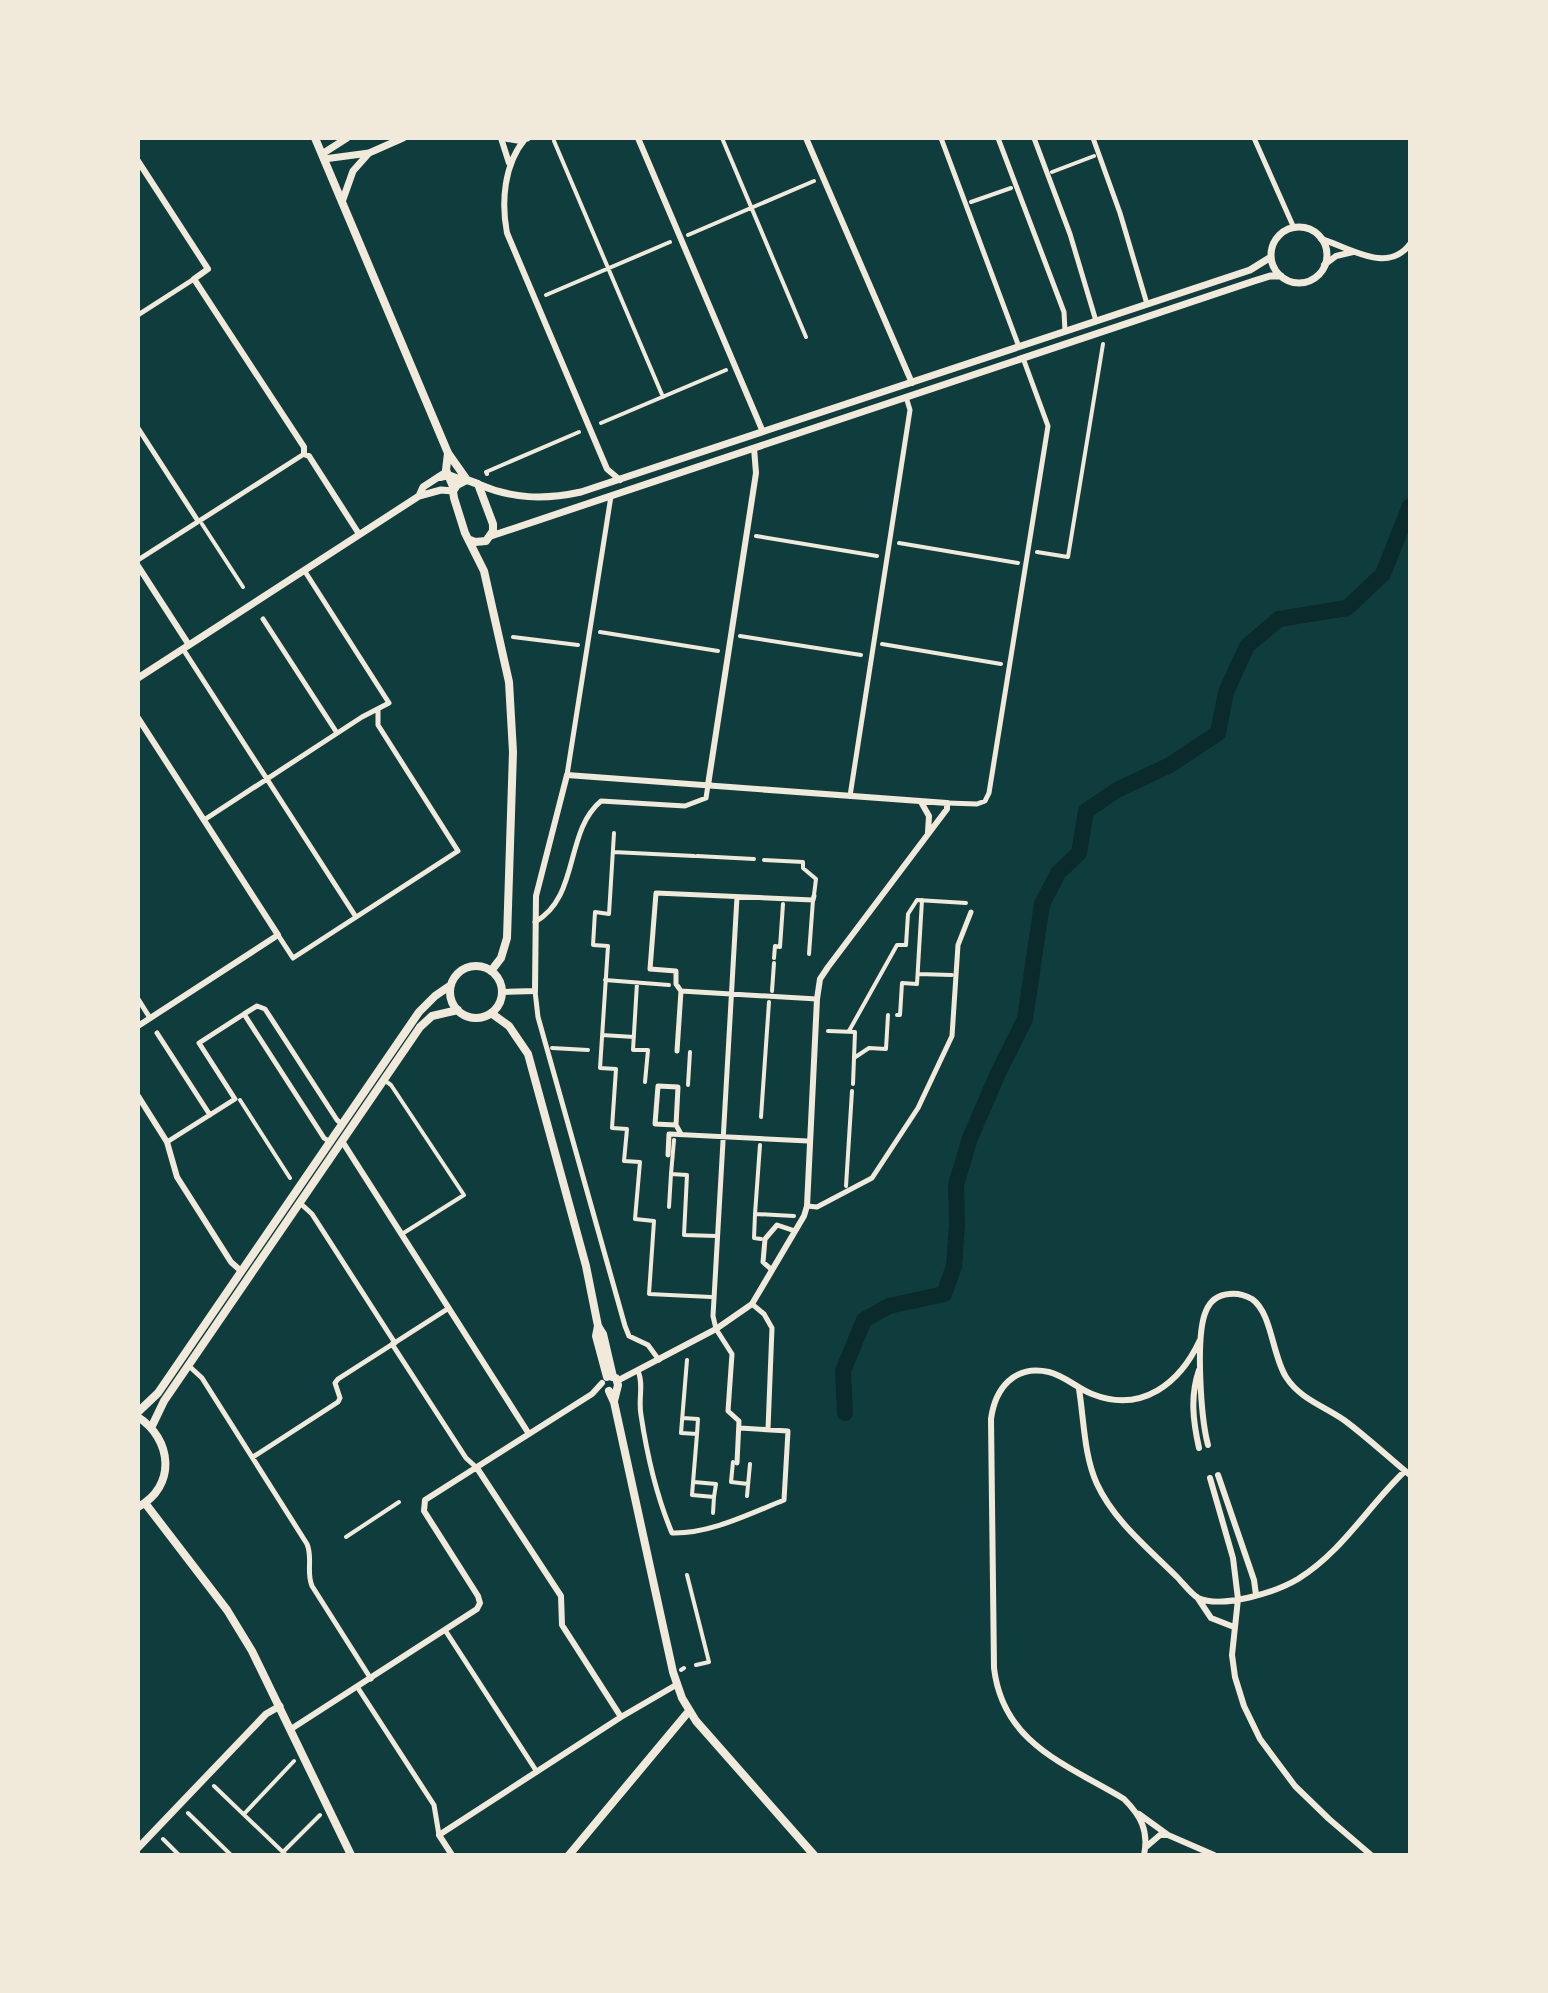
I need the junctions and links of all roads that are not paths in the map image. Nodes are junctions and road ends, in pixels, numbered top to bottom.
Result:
1 (315, 138) edge
2 (347, 138) edge
3 (403, 138) edge
4 (503, 138) edge
5 (638, 138) edge
6 (722, 138) edge
7 (806, 138) edge
8 (941, 138) edge
9 (998, 138) edge
10 (1034, 138) edge
11 (1093, 138) edge
12 (1254, 138) edge
13 (526, 139) edge
14 (554, 141) dead end
15 (369, 153) junction
16 (1094, 156) dead end
17 (323, 157) junction
18 (138, 161) edge
19 (509, 163) junction
20 (1052, 172) dead end
21 (814, 181) dead end
22 (1011, 188) dead end
23 (342, 202) junction
24 (971, 202) dead end
25 (751, 208) junction
26 (1294, 228) junction
27 (688, 235) dead end
28 (1321, 239) junction
29 (670, 242) dead end
30 (1410, 244) edge
31 (1353, 252) junction
32 (1271, 257) junction
33 (1324, 265) junction
34 (608, 269) junction
35 (1281, 276) junction
36 (194, 279) junction
37 (546, 295) dead end
38 (1147, 304) junction
39 (138, 315) edge
40 (1096, 321) junction
41 (1065, 331) junction
42 (806, 337) dead end
43 (1103, 344) dead end
44 (1019, 347) junction
45 (1023, 358) junction
46 (726, 370) dead end
47 (912, 383) junction
48 (663, 397) junction
49 (906, 397) junction
50 (601, 423) dead end
51 (138, 428) edge
52 (579, 432) dead end
53 (763, 432) junction
54 (754, 448) junction
55 (448, 453) junction
56 (304, 454) junction
57 (607, 469) junction
58 (445, 474) junction
59 (487, 474) dead end
60 (465, 480) junction
61 (620, 480) junction
62 (478, 484) junction
63 (603, 486) junction
64 (454, 490) junction
65 (611, 495) junction
66 (419, 496) junction
67 (200, 522) junction
68 (359, 534) junction
69 (756, 536) dead end
70 (488, 538) junction
71 (470, 540) junction
72 (899, 543) dead end
73 (1037, 552) dead end
74 (877, 556) dead end
75 (138, 563) edge
76 (1018, 563) dead end
77 (483, 566) junction
78 (304, 570) junction
79 (243, 587) dead end
80 (263, 619) dead end
81 (600, 632) dead end
82 (740, 636) dead end
83 (513, 637) dead end
84 (882, 644) dead end
85 (578, 645) dead end
86 (186, 647) junction
87 (718, 651) dead end
88 (861, 655) dead end
89 (1001, 664) dead end
90 (138, 678) edge
91 (378, 710) junction
92 (138, 718) edge
93 (337, 733) junction
94 (567, 775) junction
95 (267, 779) junction
96 (708, 785) junction
97 (850, 796) junction
98 (921, 801) junction
99 (947, 803) junction
100 (204, 820) junction
101 (928, 832) junction
102 (614, 833) dead end
103 (613, 852) junction
104 (754, 859) dead end
105 (764, 860) dead end
106 (737, 897) junction
107 (814, 898) junction
108 (922, 900) junction
109 (966, 903) dead end
110 (783, 904) dead end
111 (971, 912) dead end
112 (356, 917) junction
113 (534, 923) junction
114 (278, 935) junction
115 (809, 954) dead end
116 (491, 971) junction
117 (918, 974) junction
118 (952, 975) dead end
119 (605, 980) junction
120 (637, 983) junction
121 (451, 985) junction
122 (669, 985) dead end
123 (535, 991) junction
124 (681, 991) junction
125 (772, 991) dead end
126 (502, 992) junction
127 (731, 994) junction
128 (138, 999) edge
129 (817, 999) junction
130 (769, 1002) dead end
131 (458, 1010) junction
132 (491, 1013) junction
133 (244, 1014) junction
134 (888, 1015) dead end
135 (897, 1015) dead end
136 (150, 1018) junction
137 (138, 1026) edge
138 (828, 1031) dead end
139 (849, 1031) junction
140 (157, 1033) dead end
141 (602, 1035) junction
142 (634, 1037) junction
143 (552, 1048) dead end
144 (588, 1050) dead end
145 (677, 1051) dead end
146 (690, 1052) dead end
147 (854, 1058) junction
148 (384, 1080) junction
149 (645, 1082) dead end
150 (853, 1084) dead end
151 (688, 1085) dead end
152 (852, 1091) dead end
153 (138, 1096) edge
154 (237, 1099) junction
155 (210, 1115) junction
156 (761, 1117) dead end
157 (342, 1124) junction
158 (676, 1125) junction
159 (682, 1135) junction
160 (724, 1137) junction
161 (674, 1140) dead end
162 (342, 1141) junction
163 (808, 1141) junction
164 (167, 1142) junction
165 (330, 1142) junction
166 (760, 1145) dead end
167 (668, 1155) dead end
168 (671, 1174) junction
169 (290, 1178) dead end
170 (846, 1186) dead end
171 (299, 1203) junction
172 (807, 1206) junction
173 (669, 1207) dead end
174 (755, 1214) junction
175 (794, 1216) dead end
176 (795, 1231) junction
177 (402, 1234) junction
178 (716, 1236) dead end
179 (761, 1239) dead end
180 (772, 1270) junction
181 (241, 1271) junction
182 (711, 1297) dead end
183 (752, 1304) junction
184 (449, 1308) junction
185 (716, 1329) junction
186 (1200, 1340) junction
187 (393, 1344) junction
188 (659, 1360) junction
189 (687, 1360) dead end
190 (1202, 1363) junction
191 (188, 1365) junction
192 (638, 1371) junction
193 (628, 1375) junction
194 (610, 1382) junction
195 (1079, 1389) junction
196 (138, 1414) edge
197 (682, 1418) junction
198 (152, 1426) junction
199 (740, 1428) junction
200 (768, 1429) junction
201 (529, 1434) junction
202 (697, 1434) junction
203 (1208, 1445) dead end
204 (1199, 1448) dead end
205 (253, 1457) junction
206 (735, 1462) joint
207 (750, 1464) dead end
208 (477, 1468) junction
209 (1408, 1473) edge
210 (1218, 1475) dead end
211 (1210, 1478) dead end
212 (694, 1482) junction
213 (748, 1484) junction
214 (747, 1496) dead end
215 (714, 1497) junction
216 (399, 1502) dead end
217 (142, 1505) edge
218 (713, 1513) dead end
219 (346, 1537) dead end
220 (687, 1575) dead end
221 (1256, 1595) junction
222 (1197, 1597) junction
223 (1238, 1599) junction
224 (1234, 1627) junction
225 (445, 1630) junction
226 (696, 1665) dead end
227 (371, 1679) junction
228 (676, 1685) junction
229 (358, 1688) junction
230 (280, 1706) junction
231 (689, 1711) junction
232 (621, 1717) junction
233 (291, 1729) junction
234 (294, 1761) dead end
235 (537, 1772) junction
236 (214, 1786) dead end
237 (1137, 1812) junction
238 (188, 1813) dead end
239 (244, 1814) junction
240 (320, 1815) dead end
241 (439, 1835) junction
242 (1168, 1835) junction
243 (163, 1839) dead end
244 (138, 1848) edge
245 (1145, 1851) edge
246 (284, 1854) edge
247 (179, 1855) edge
248 (231, 1855) edge
249 (350, 1855) edge
250 (452, 1855) edge
251 (569, 1855) edge
252 (814, 1855) edge
253 (1214, 1855) edge
254 (1371, 1855) edge

1 - 17 main road
2 - 17 main road
3 - 15 main road
4 - 13 main road
4 - 19 street
5 - 53 street
6 - 25 street
7 - 47 street
8 - 44 street
9 - 41 street
10 - 40 street
11 - 38 street
12 - 26 street
13 - 19 street
14 - 34 street
15 - 17 main road
15 - 23 main road
16 - 20 street
17 - 23 main road
18 - 36 street
19 - 57 street
21 - 25 street
22 - 24 street
23 - 55 main road
25 - 27 street
25 - 42 street
26 - 28 main road
26 - 32 main road
28 - 31 street
28 - 33 main road
29 - 34 street
30 - 31 street
31 - 33 street
32 - 35 main road
32 - 38 main road
33 - 35 main road
34 - 37 street
34 - 48 street
35 - 45 main road
36 - 39 street
36 - 56 street
38 - 40 main road
40 - 41 main road
41 - 44 main road
43 - 73 street
44 - 47 main road
45 - 49 main road
45 - 99 street
46 - 48 street
47 - 53 main road
48 - 50 street
49 - 54 main road
49 - 97 street
51 - 67 street
52 - 59 street
53 - 61 main road
54 - 65 main road
54 - 96 street
55 - 58 main road
55 - 60 main road
56 - 67 street
56 - 68 street
57 - 61 street
57 - 63 street
58 - 60 main road
58 - 64 main road
58 - 66 main road
60 - 62 main road
60 - 64 main road
61 - 63 main road
62 - 63 main road
62 - 70 main road
64 - 66 main road
64 - 71 main road
65 - 70 main road
65 - 94 street
66 - 68 main road
67 - 75 street
67 - 79 street
68 - 78 main road
69 - 74 street
70 - 71 main road
70 - 77 main road
71 - 77 main road
72 - 76 street
75 - 86 street
77 - 116 main road
78 - 86 main road
78 - 91 street
80 - 93 street
81 - 87 street
82 - 88 street
83 - 85 street
84 - 89 street
86 - 90 main road
86 - 95 street
91 - 93 street
91 - 112 street
92 - 100 street
93 - 95 street
94 - 96 street
94 - 113 street
95 - 100 street
95 - 112 street
96 - 97 street
96 - 113 street
97 - 98 street
98 - 99 street
98 - 101 street
99 - 101 street
100 - 114 street
101 - 129 street
102 - 103 street
103 - 104 street
103 - 119 street
105 - 107 street
106 - 107 street
106 - 124 street
106 - 127 street
107 - 115 street
108 - 109 street
108 - 117 street
108 - 139 street
110 - 125 street
111 - 172 street
112 - 114 street
113 - 123 street
114 - 136 street
116 - 121 main road
116 - 126 main road
117 - 118 street
117 - 135 street
119 - 120 street
119 - 141 street
120 - 122 street
120 - 142 street
121 - 131 main road
121 - 157 main road
123 - 126 street
123 - 188 street
124 - 127 street
124 - 145 street
126 - 132 main road
127 - 129 street
127 - 160 street
128 - 136 street
129 - 163 street
130 - 156 street
131 - 132 main road
131 - 148 main road
132 - 194 main road
133 - 154 street
133 - 157 street
133 - 165 street
134 - 147 street
136 - 137 street
138 - 139 street
139 - 147 street
140 - 155 street
141 - 142 street
141 - 182 street
142 - 149 street
143 - 144 street
146 - 151 street
147 - 150 street
148 - 162 main road
148 - 177 street
152 - 170 street
153 - 164 street
154 - 155 street
154 - 169 street
155 - 164 street
157 - 165 main road
158 - 158 street
158 - 159 street
159 - 160 street
159 - 167 street
160 - 163 street
160 - 185 street
161 - 168 street
162 - 171 main road
162 - 177 street
163 - 172 street
164 - 181 street
165 - 181 main road
166 - 174 street
168 - 173 street
168 - 178 street
171 - 187 street
171 - 191 main road
172 - 176 street
174 - 175 street
174 - 179 street
176 - 180 street
176 - 180 street
177 - 184 street
180 - 183 street
181 - 196 main road
183 - 185 street
183 - 200 street
184 - 187 street
184 - 201 street
185 - 188 street
185 - 199 street
186 - 190 street
186 - 195 street
186 - 209 street
187 - 205 street
187 - 208 street
188 - 192 street
189 - 197 street
190 - 203 street
190 - 204 street
191 - 198 main road
191 - 205 street
192 - 193 street
192 - 200 street
193 - 194 street
193 - 194 street
194 - 201 street
194 - 228 main road
195 - 222 street
195 - 237 street
196 - 198 main road
197 - 202 street
197 - 202 street
198 - 217 main road
199 - 200 street
199 - 206 street
201 - 208 street
202 - 212 street
205 - 227 street
206 - 213 street
207 - 213 street
208 - 225 street
208 - 232 street
209 - 221 street
210 - 221 street
211 - 223 street
212 - 215 street
212 - 215 street
213 - 214 street
215 - 218 street
216 - 219 street
217 - 230 main road
220 - 226 street
221 - 223 street
222 - 223 street
222 - 224 street
223 - 224 street
224 - 254 street
225 - 227 street
225 - 235 street
227 - 229 street
228 - 231 main road
228 - 232 street
229 - 233 street
229 - 241 street
230 - 233 main road
230 - 244 main road
231 - 251 main road
231 - 252 main road
232 - 235 street
233 - 249 main road
234 - 239 street
235 - 241 street
236 - 239 street
237 - 242 street
237 - 245 street
238 - 248 street
239 - 246 street
240 - 246 street
241 - 250 street
242 - 245 street
242 - 253 street
243 - 247 street

